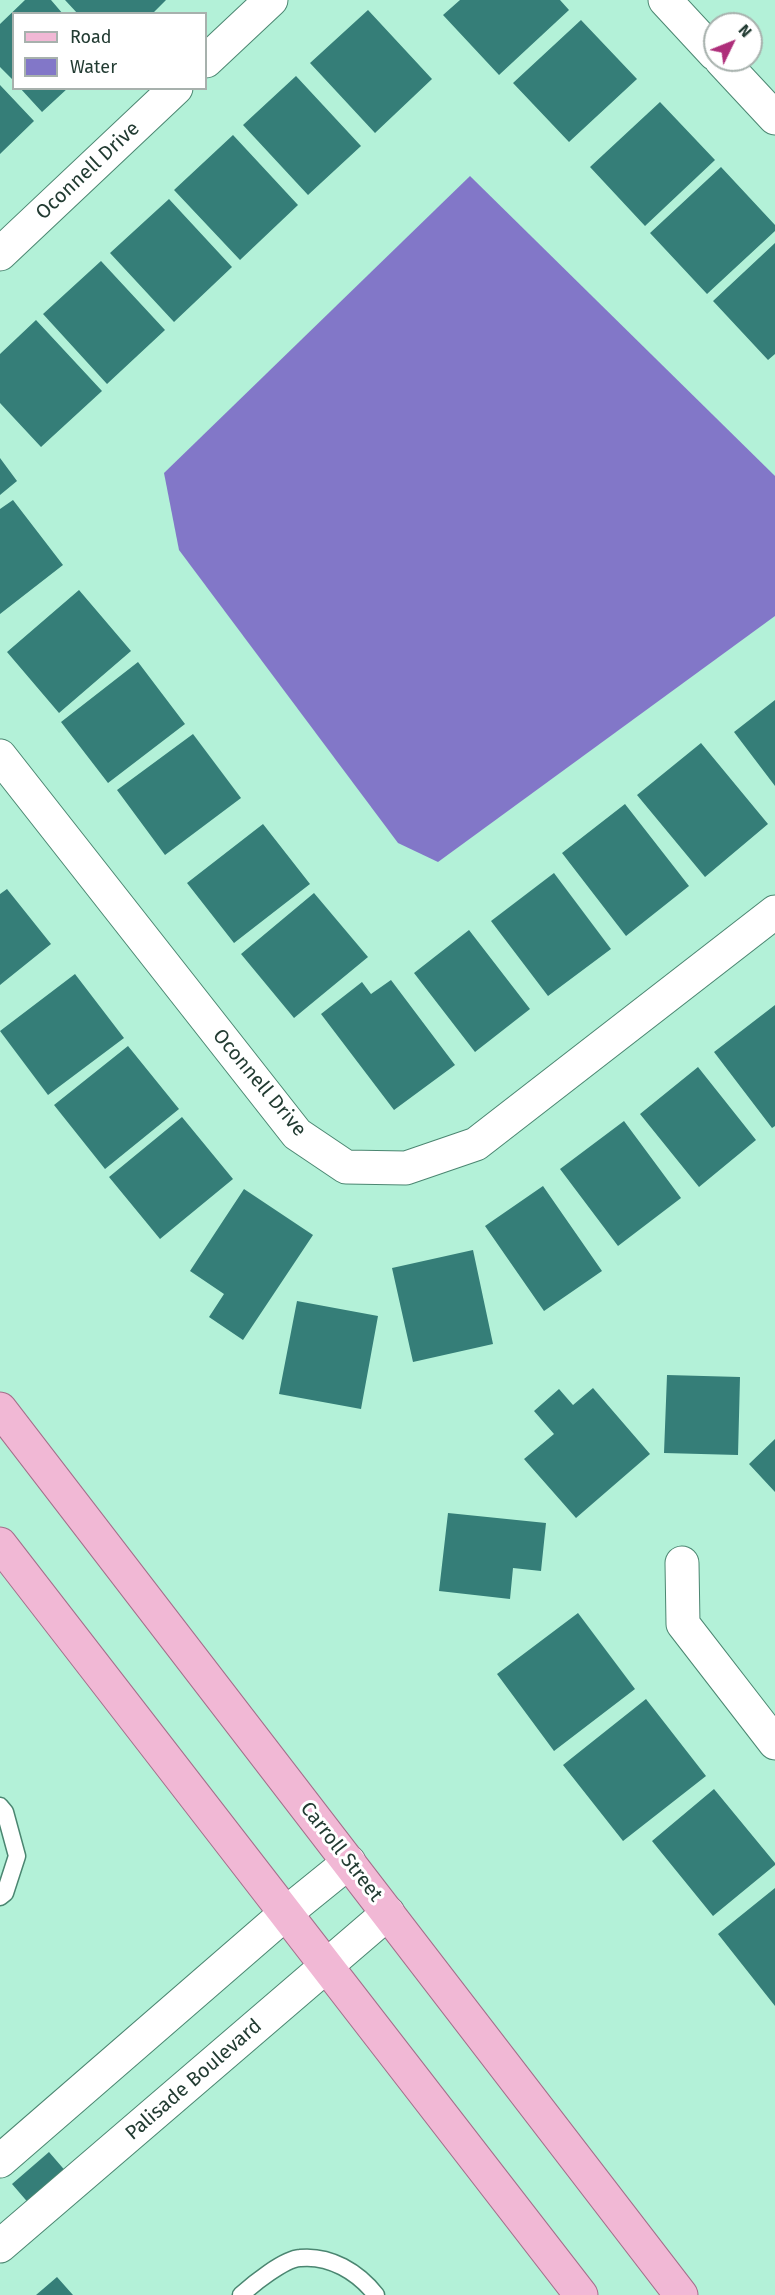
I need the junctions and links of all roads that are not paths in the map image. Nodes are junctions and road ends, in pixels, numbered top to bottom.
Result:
1 (271, 0) edge
2 (665, 0) edge
3 (703, 41) edge
4 (207, 60) edge
5 (732, 72) edge
6 (174, 90) edge
7 (775, 118) edge
8 (0, 254) edge
9 (0, 756) edge
10 (775, 912) edge
11 (0, 1409) edge
12 (0, 1544) edge
13 (682, 1563) dead end
14 (775, 1743) edge
15 (0, 1806) edge
16 (349, 1862) junction
17 (0, 1897) edge
18 (286, 1913) junction
19 (388, 1913) junction
20 (326, 1965) junction
21 (0, 2161) edge
22 (0, 2246) edge
23 (241, 2295) edge
24 (376, 2295) edge
25 (581, 2295) edge
26 (681, 2295) edge

1 - 4 street
2 - 3 street
5 - 7 street
6 - 8 street, Oconnell Drive
9 - 10 street, Oconnell Drive
11 - 16 main road, Carroll Street
12 - 18 main road
13 - 14 street
15 - 17 lane
16 - 18 street
16 - 19 main road, Carroll Street
18 - 20 main road
18 - 21 street
19 - 20 street, Palisade Boulevard
19 - 26 main road, Carroll Street
20 - 22 street, Palisade Boulevard
20 - 25 main road
23 - 24 lane

